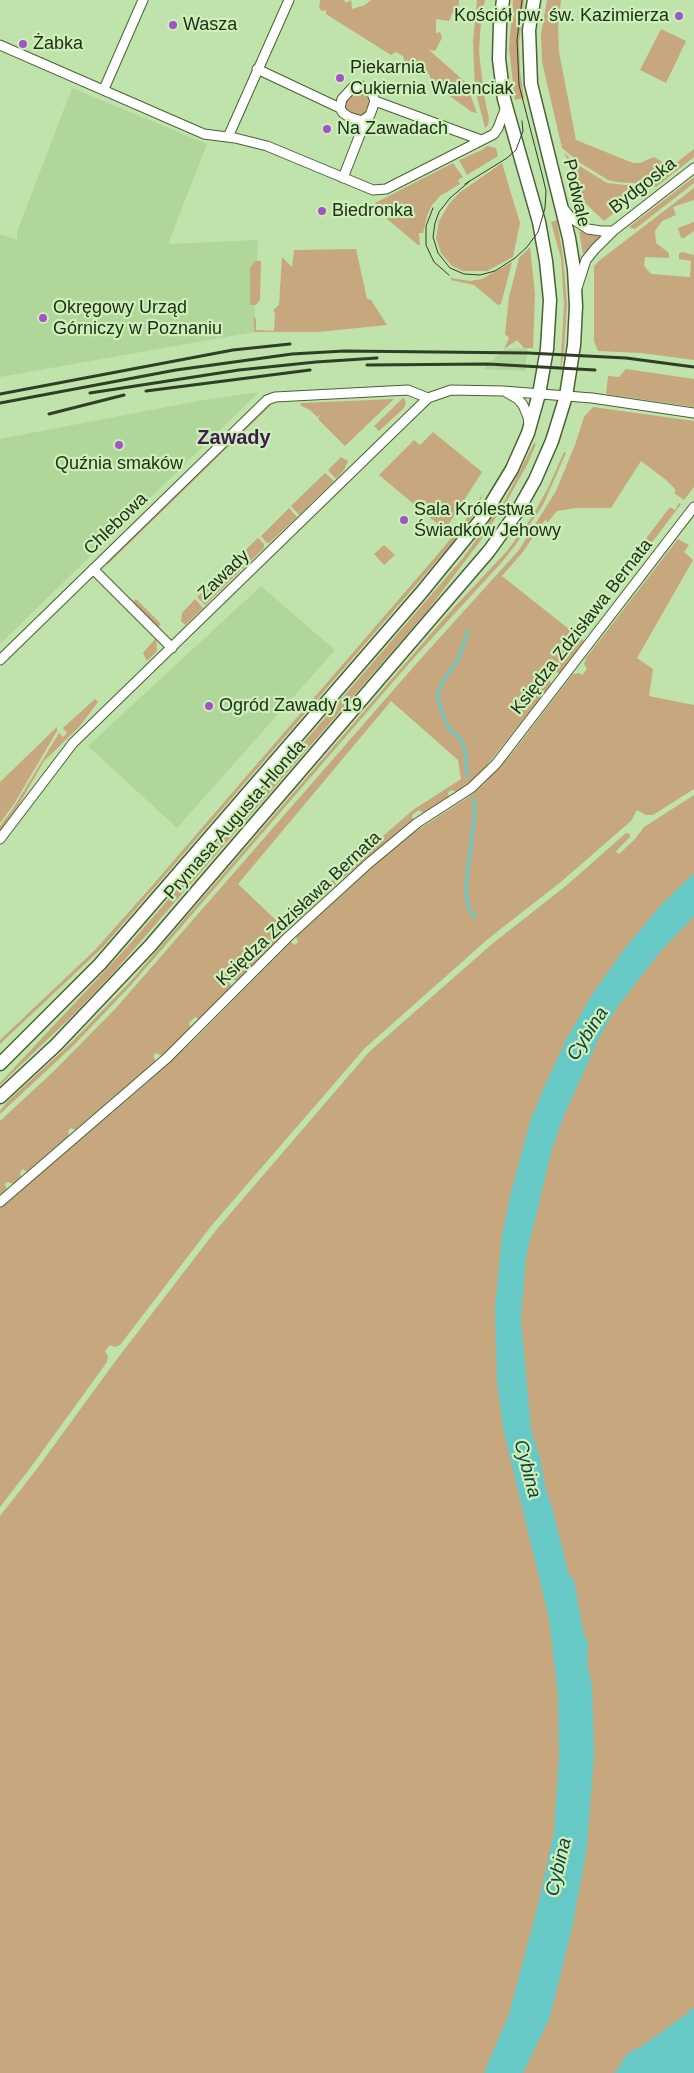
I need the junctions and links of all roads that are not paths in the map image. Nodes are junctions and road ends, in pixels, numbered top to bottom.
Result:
1 (143, 0) edge
2 (289, 0) edge
3 (503, 0) edge
4 (534, 0) edge
5 (0, 45) edge
6 (256, 69) junction
7 (104, 90) junction
8 (376, 101) junction
9 (506, 107) junction
10 (340, 108) junction
11 (366, 119) junction
12 (228, 137) junction
13 (481, 140) junction
14 (694, 168) edge
15 (343, 178) junction
16 (562, 206) junction
17 (613, 230) junction
18 (576, 293) junction
19 (503, 391) junction
20 (539, 394) junction
21 (566, 396) junction
22 (428, 398) junction
23 (694, 413) edge
24 (528, 433) junction
25 (694, 507) edge
26 (93, 569) junction
27 (172, 648) junction
28 (0, 660) edge
29 (0, 839) edge
30 (0, 1064) edge
31 (0, 1097) edge
32 (0, 1202) edge

1 - 7 street
2 - 6 street
3 - 9 main road
4 - 16 main road, Podwale
5 - 7 street
6 - 10 street
6 - 12 street
7 - 12 street
8 - 10 street
8 - 11 street
8 - 13 street
9 - 13 street
9 - 20 main road
10 - 11 street
11 - 15 street
12 - 15 street
13 - 15 street
14 - 17 street, Bydgoska
16 - 17 street, Bydgoska
16 - 18 main road, Podwale
17 - 18 street, Bydgoska
18 - 21 main road, Podwale
19 - 20 street, Zawady
19 - 22 street, Zawady
19 - 24 street
20 - 21 street, Zawady
20 - 24 main road, Prymasa Augusta Hlonda
21 - 23 street, Zawady
21 - 31 main road, Prymasa Augusta Hlonda
22 - 26 street, Chlebowa
22 - 27 street, Zawady
24 - 30 main road, Prymasa Augusta Hlonda
25 - 32 street, Księdza Zdzisława Bernata
26 - 27 street
26 - 28 street, Chlebowa
27 - 29 street, Zawady

